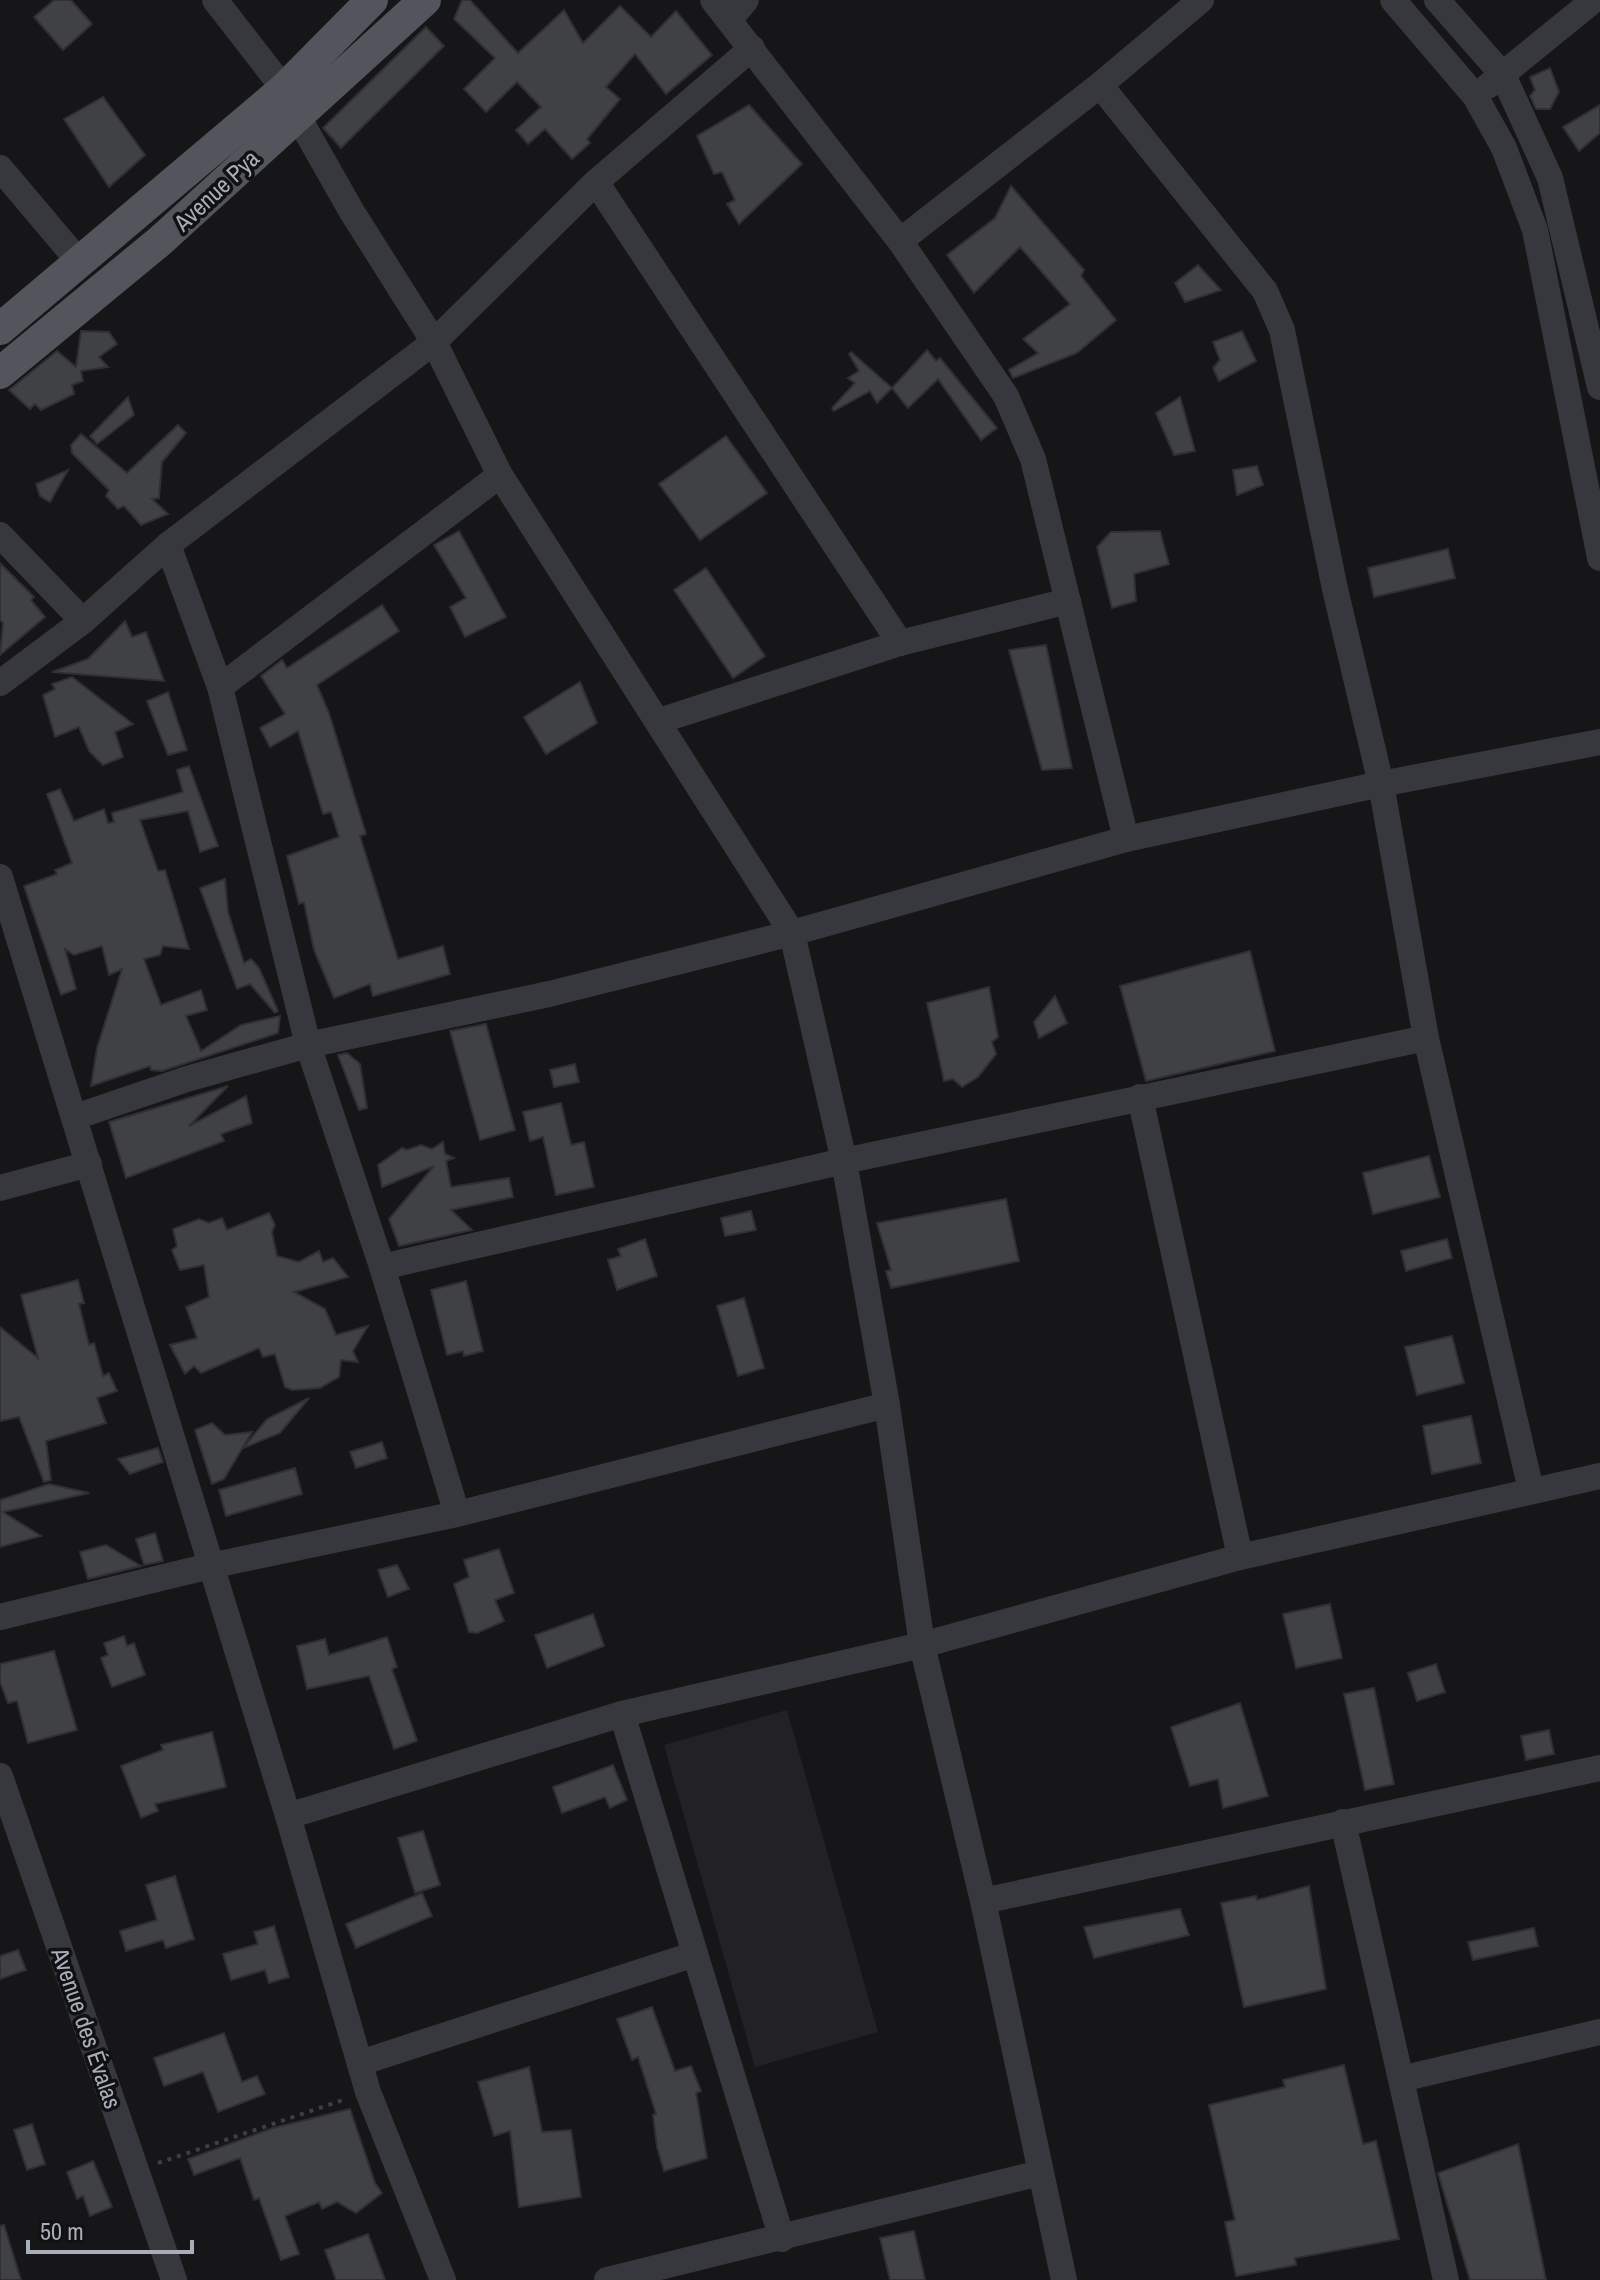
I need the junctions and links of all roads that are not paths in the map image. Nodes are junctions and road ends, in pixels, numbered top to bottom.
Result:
1 (215, 0) edge
2 (372, 0) edge
3 (425, 0) edge
4 (1201, 0) edge
5 (1393, 0) edge
6 (1437, 0) edge
7 (1594, 0) edge
8 (729, 7) edge
9 (752, 48) junction
10 (1503, 75) junction
11 (1100, 85) junction
12 (1475, 96) junction
13 (290, 102) junction
14 (0, 168) edge
15 (596, 182) junction
16 (900, 241) junction
17 (81, 264) junction
18 (1593, 318) edge
19 (0, 329) edge
20 (434, 342) junction
21 (0, 373) edge
22 (1600, 387) edge
23 (500, 475) junction
24 (0, 535) edge
25 (168, 545) junction
26 (1600, 558) edge
27 (1068, 601) junction
28 (83, 621) junction
29 (900, 643) junction
30 (0, 683) edge
31 (220, 687) junction
32 (659, 721) junction
33 (1600, 742) edge
34 (1381, 784) junction
35 (1126, 839) junction
36 (0, 877) edge
37 (792, 933) junction
38 (1426, 1038) junction
39 (308, 1045) junction
40 (1140, 1097) junction
41 (75, 1117) junction
42 (844, 1161) junction
43 (89, 1164) junction
44 (0, 1188) edge
45 (382, 1267) junction
46 (887, 1405) junction
47 (1600, 1476) edge
48 (1531, 1490) junction
49 (457, 1514) junction
50 (1240, 1557) junction
51 (210, 1566) junction
52 (0, 1617) edge
53 (922, 1645) junction
54 (622, 1714) junction
55 (1600, 1768) edge
56 (0, 1776) edge
57 (288, 1816) junction
58 (1343, 1822) junction
59 (983, 1901) junction
60 (695, 1954) junction
61 (1600, 2032) edge
62 (360, 2063) junction
63 (1401, 2079) junction
64 (1040, 2173) junction
65 (782, 2239) junction
66 (169, 2279) edge
67 (443, 2280) edge
68 (607, 2280) edge
69 (1064, 2280) edge
70 (1446, 2280) edge

1 - 13 street
2 - 13 main road, Avenue Pya
3 - 13 main road, Avenue Pya
4 - 11 street
5 - 12 street
6 - 10 street
7 - 10 street
8 - 9 street
9 - 15 street
9 - 16 street
10 - 12 street
10 - 18 street
11 - 16 street
11 - 34 street
12 - 26 street
13 - 17 main road, Avenue Pya
13 - 20 street
13 - 21 main road, Avenue Pya
14 - 17 street
15 - 20 street
15 - 29 street
16 - 27 street
17 - 19 main road, Avenue Pya
18 - 22 street
20 - 23 street
20 - 25 street
23 - 31 street
23 - 32 street
24 - 28 street
25 - 28 street
25 - 31 street
27 - 29 street
27 - 35 street
28 - 30 street
29 - 32 street
31 - 39 street
32 - 37 street
33 - 34 street
34 - 35 street
34 - 38 street
35 - 37 street
36 - 41 street
37 - 39 street
37 - 42 street
38 - 40 street
38 - 48 street
39 - 41 street
39 - 45 street
40 - 42 street
40 - 50 street
41 - 43 street
42 - 45 street
42 - 46 street
43 - 44 street
43 - 51 street
45 - 49 street
46 - 49 street
46 - 53 street
47 - 48 street
48 - 50 street
49 - 51 street
50 - 53 street
51 - 52 street
51 - 57 street
53 - 54 street
53 - 59 street
54 - 57 street
54 - 60 street
55 - 58 street
56 - 66 street, Avenue des Évalas
57 - 62 street
58 - 59 street
58 - 63 street
59 - 64 street
60 - 62 street
60 - 65 street
61 - 63 street
62 - 67 street
63 - 70 street
64 - 65 street
64 - 69 street
65 - 68 street

